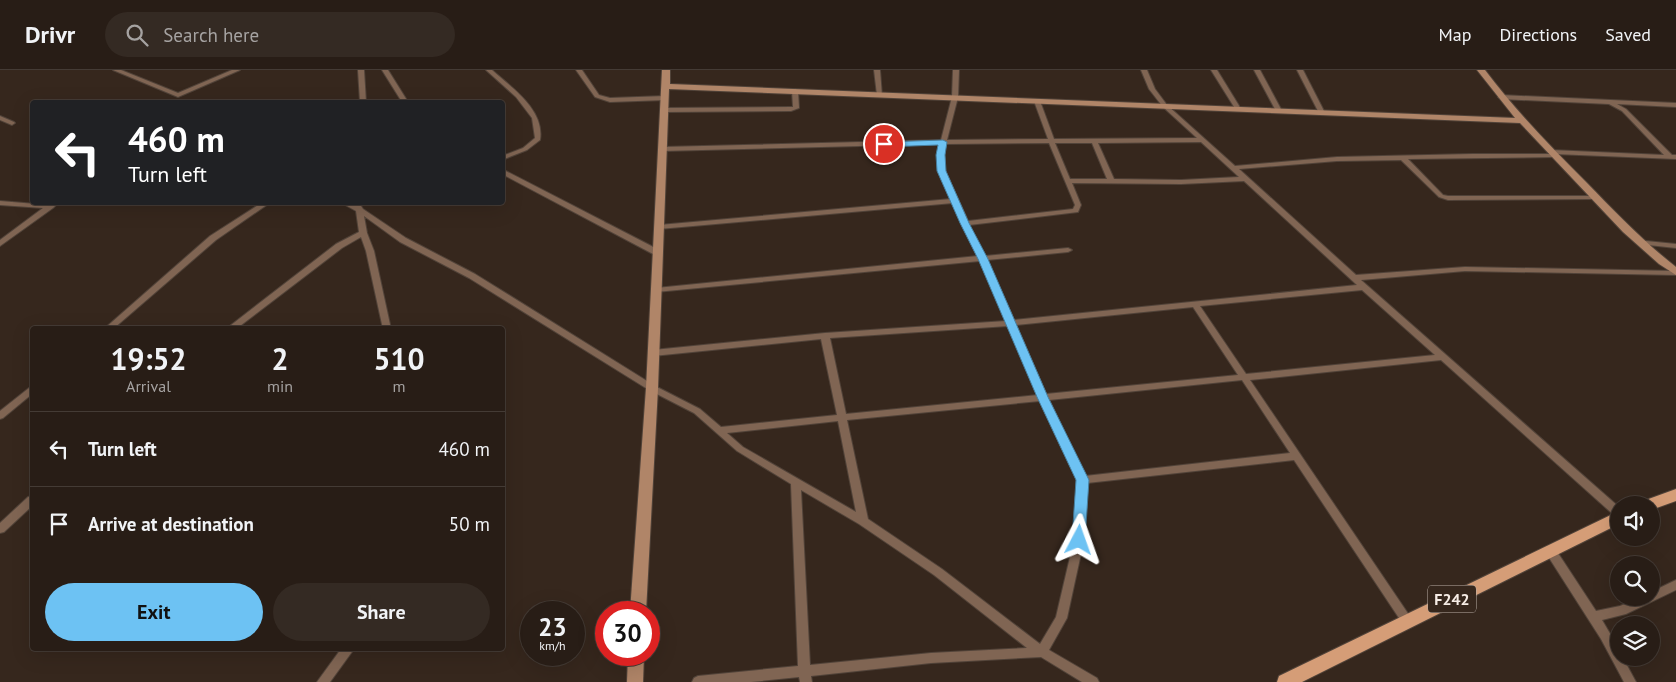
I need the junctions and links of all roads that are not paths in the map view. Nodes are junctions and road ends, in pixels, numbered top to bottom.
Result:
1 (237, 70) edge
2 (361, 70) edge
3 (385, 70) edge
4 (489, 70) edge
5 (579, 70) edge
6 (666, 70) edge
7 (878, 70) edge
8 (956, 70) edge
9 (1144, 70) edge
10 (1214, 70) edge
11 (1257, 70) edge
12 (1300, 70) edge
13 (1481, 70) edge
14 (120, 71) edge
15 (796, 91) junction
16 (178, 95) junction
17 (880, 95) junction
18 (1501, 97) junction
19 (665, 98) junction
20 (955, 98) junction
21 (177, 100) edge
22 (363, 100) edge
23 (404, 100) edge
24 (1038, 101) junction
25 (1604, 101) junction
26 (1676, 105) edge
27 (1165, 106) junction
28 (1238, 109) junction
29 (1279, 111) junction
30 (1322, 113) junction
31 (0, 118) edge
32 (1523, 121) junction
33 (12, 123) dead end
34 (1202, 140) junction
35 (943, 142) junction
36 (1095, 142) junction
37 (1052, 143) junction
38 (662, 149) junction
39 (1553, 154) junction
40 (505, 157) edge
41 (1402, 157) junction
42 (1673, 157) edge
43 (1233, 168) junction
44 (505, 173) edge
45 (1244, 178) junction
46 (1068, 181) junction
47 (1112, 182) junction
48 (1594, 197) junction
49 (954, 201) junction
50 (0, 203) edge
51 (30, 204) edge
52 (54, 205) edge
53 (263, 205) edge
54 (359, 206) edge
55 (964, 223) junction
56 (659, 227) junction
57 (363, 233) junction
58 (0, 236) edge
59 (12, 237) junction
60 (1639, 242) junction
61 (0, 244) edge
62 (1676, 246) edge
63 (1068, 250) dead end
64 (658, 253) junction
65 (983, 259) junction
66 (1676, 273) edge
67 (1353, 278) junction
68 (1364, 287) junction
69 (656, 290) junction
70 (1195, 304) junction
71 (1011, 323) junction
72 (111, 326) edge
73 (234, 326) edge
74 (386, 326) edge
75 (825, 336) junction
76 (653, 353) junction
77 (1444, 357) junction
78 (1243, 377) junction
79 (652, 388) junction
80 (30, 392) edge
81 (1043, 397) junction
82 (0, 416) edge
83 (842, 418) junction
84 (720, 430) junction
85 (1294, 456) junction
86 (1082, 480) junction
87 (796, 482) junction
88 (1676, 495) edge
89 (1660, 501) edge
90 (30, 502) edge
91 (1610, 507) edge
92 (1610, 520) edge
93 (864, 521) junction
94 (0, 529) edge
95 (1550, 550) junction
96 (1676, 585) edge
97 (1660, 593) edge
98 (639, 601) edge
99 (1632, 606) edge
100 (1593, 617) junction
101 (1407, 621) junction
102 (346, 651) edge
103 (1042, 652) junction
104 (636, 666) edge
105 (805, 676) edge
106 (323, 682) edge
107 (635, 682) edge
108 (698, 682) edge
109 (1093, 682) edge
110 (1285, 682) edge
111 (1630, 682) edge

1 - 16 street
2 - 22 street
3 - 23 street
4 - 40 street
5 - 19 street
6 - 19 street
7 - 17 street
8 - 20 street
9 - 27 street
10 - 28 street
11 - 29 street
12 - 30 street
13 - 18 street
14 - 16 street
15 - 17 street
15 - 19 street
15 - 19 street
16 - 21 street
17 - 20 street
18 - 25 street
18 - 32 street
19 - 38 street
20 - 24 street
20 - 35 street
24 - 27 street
24 - 37 street
25 - 26 street
25 - 42 street
27 - 28 street
27 - 34 street
28 - 29 street
29 - 30 street
30 - 32 street
31 - 33 street
32 - 39 street
34 - 36 street
34 - 43 street
35 - 37 street
35 - 38 street
35 - 49 street
36 - 37 street
36 - 47 street
37 - 46 street
38 - 56 street
39 - 41 street
39 - 42 street
39 - 48 street
41 - 43 street
41 - 48 street
43 - 45 street
44 - 64 street
45 - 47 street
45 - 67 street
46 - 47 street
46 - 55 street
48 - 60 street
49 - 55 street
49 - 56 street
50 - 51 street
52 - 59 street
53 - 72 street
54 - 57 street
54 - 79 street
55 - 65 street
56 - 64 street
57 - 73 street
57 - 74 street
58 - 59 street
59 - 61 street
60 - 62 street
60 - 66 street
63 - 65 street
64 - 69 street
65 - 69 street
65 - 71 street
66 - 67 street
67 - 68 street
68 - 70 street
68 - 77 street
69 - 76 street
70 - 71 street
70 - 78 street
71 - 75 street
71 - 81 street
75 - 76 street
75 - 83 street
76 - 79 street
77 - 78 street
77 - 91 street
78 - 81 street
78 - 85 street
79 - 84 street
79 - 98 street
80 - 82 street
81 - 83 street
81 - 86 street
83 - 84 street
83 - 93 street
84 - 87 street
85 - 86 street
85 - 101 street
86 - 103 street
87 - 93 street
87 - 105 street
88 - 89 main road
90 - 94 street
92 - 95 main road, F242
93 - 103 street
95 - 100 street
95 - 101 main road, F242
96 - 97 street
99 - 100 street
100 - 111 street
101 - 110 main road, F242
102 - 106 street
103 - 105 street
103 - 109 street
104 - 107 street
105 - 108 street

